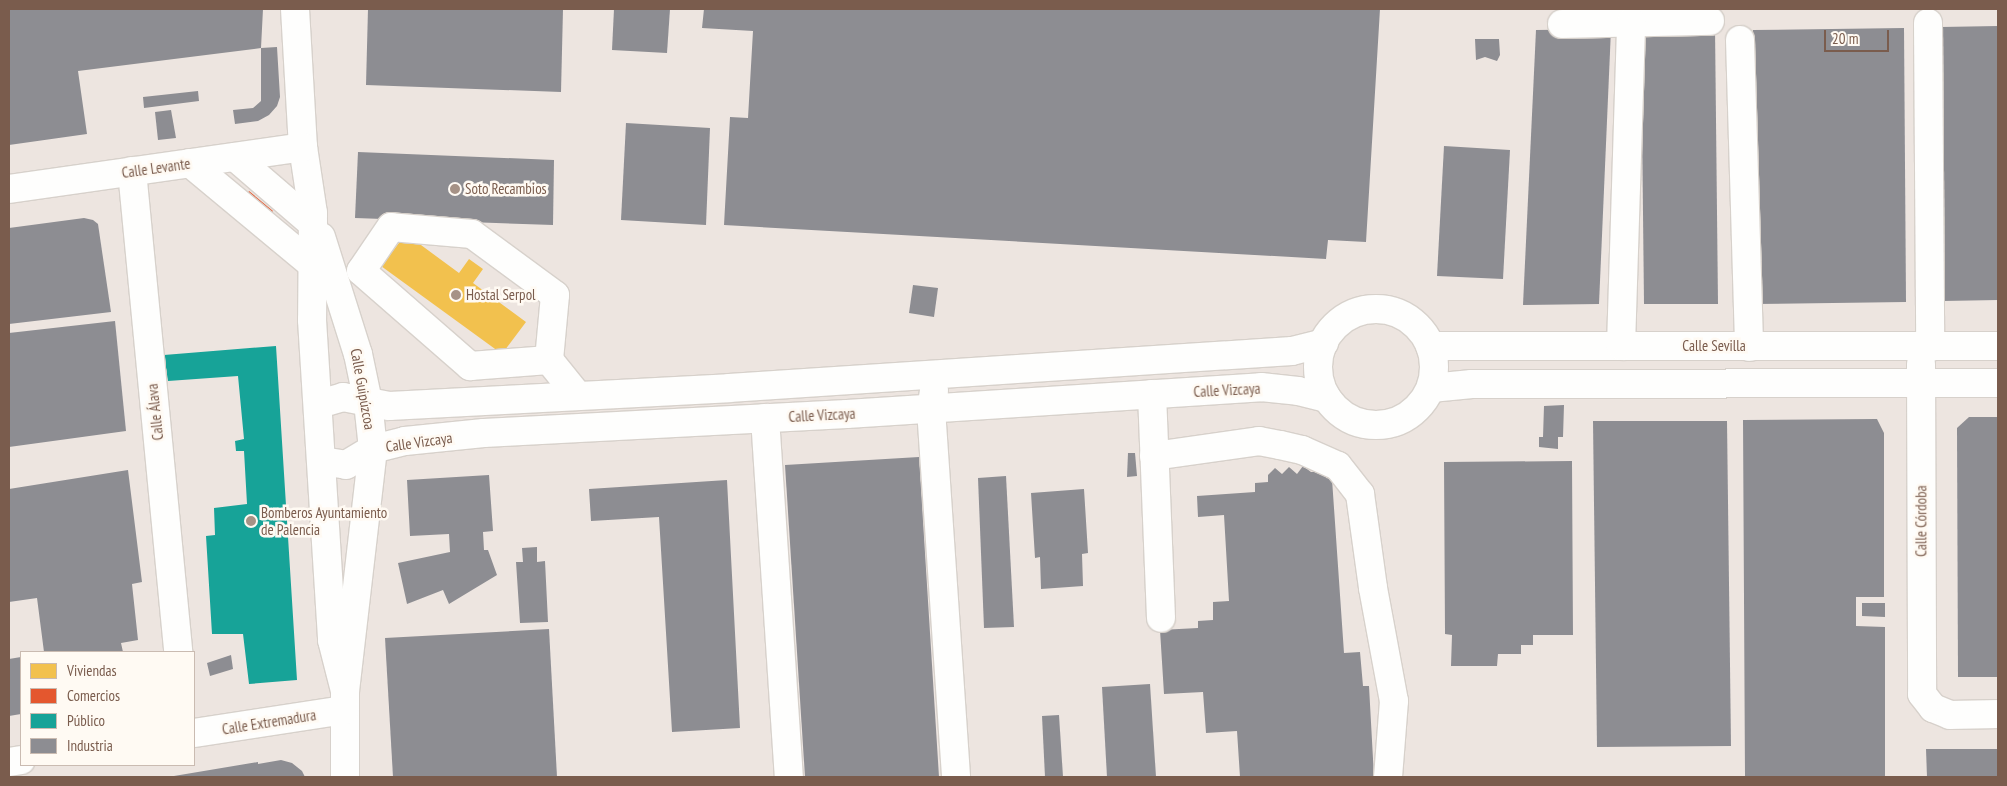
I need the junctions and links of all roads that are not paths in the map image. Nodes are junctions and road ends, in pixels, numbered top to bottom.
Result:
1 (295, 9) edge
2 (1710, 21) dead end
3 (1631, 22) junction
4 (1928, 23) dead end
5 (1562, 24) dead end
6 (1740, 40) dead end
7 (304, 147) junction
8 (235, 157) junction
9 (190, 163) junction
10 (132, 171) junction
11 (9, 188) edge
12 (313, 218) junction
13 (321, 264) junction
14 (361, 271) junction
15 (1324, 343) junction
16 (1430, 346) junction
17 (1621, 346) junction
18 (1998, 346) edge
19 (1749, 347) junction
20 (1925, 347) junction
21 (548, 360) junction
22 (937, 375) junction
23 (1920, 383) junction
24 (1998, 383) edge
25 (1431, 388) junction
26 (1152, 394) junction
27 (578, 396) junction
28 (1327, 398) junction
29 (368, 402) junction
30 (319, 404) junction
31 (931, 409) junction
32 (765, 418) junction
33 (373, 449) junction
34 (1154, 456) junction
35 (322, 461) junction
36 (1161, 618) dead end
37 (178, 651) edge
38 (344, 700) junction
39 (1998, 714) edge
40 (195, 733) edge
41 (345, 777) edge
42 (789, 777) edge
43 (956, 777) edge
44 (1388, 777) edge

1 - 7 street, Calle Guipúzcoa
2 - 3 street
3 - 5 street
3 - 17 street
4 - 20 street, Calle Córdoba
6 - 19 street
7 - 8 street, Calle Levante
7 - 12 street, Calle Guipúzcoa
8 - 9 street, Calle Levante
8 - 12 street
9 - 10 street, Calle Levante
9 - 13 street
10 - 11 street, Calle Levante
10 - 37 street, Calle Álava
12 - 13 street, Calle Guipúzcoa
13 - 14 street
13 - 29 street, Calle Guipúzcoa
13 - 30 street, Calle Guipúzcoa
14 - 21 street
14 - 21 street
15 - 16 street
15 - 22 street
15 - 28 street
16 - 17 street, Calle Sevilla
16 - 25 street
17 - 19 street, Calle Sevilla
18 - 20 street, Calle Sevilla
19 - 20 street, Calle Sevilla
20 - 23 street, Calle Córdoba
21 - 27 street
22 - 27 street
22 - 31 street
23 - 24 street
23 - 25 street
23 - 39 street, Calle Córdoba
25 - 28 street
26 - 28 street, Calle Vizcaya
26 - 31 street, Calle Vizcaya
26 - 34 street
27 - 29 street
29 - 30 street
29 - 33 street, Calle Guipúzcoa
30 - 35 street, Calle Guipúzcoa
31 - 32 street, Calle Vizcaya
31 - 43 street
32 - 33 street, Calle Vizcaya
32 - 42 street
33 - 35 street, Calle Vizcaya
33 - 38 street, Calle Guipúzcoa
34 - 36 street
34 - 44 street
35 - 38 street, Calle Guipúzcoa
38 - 40 street, Calle Extremadura
38 - 41 street, Calle Guipúzcoa

